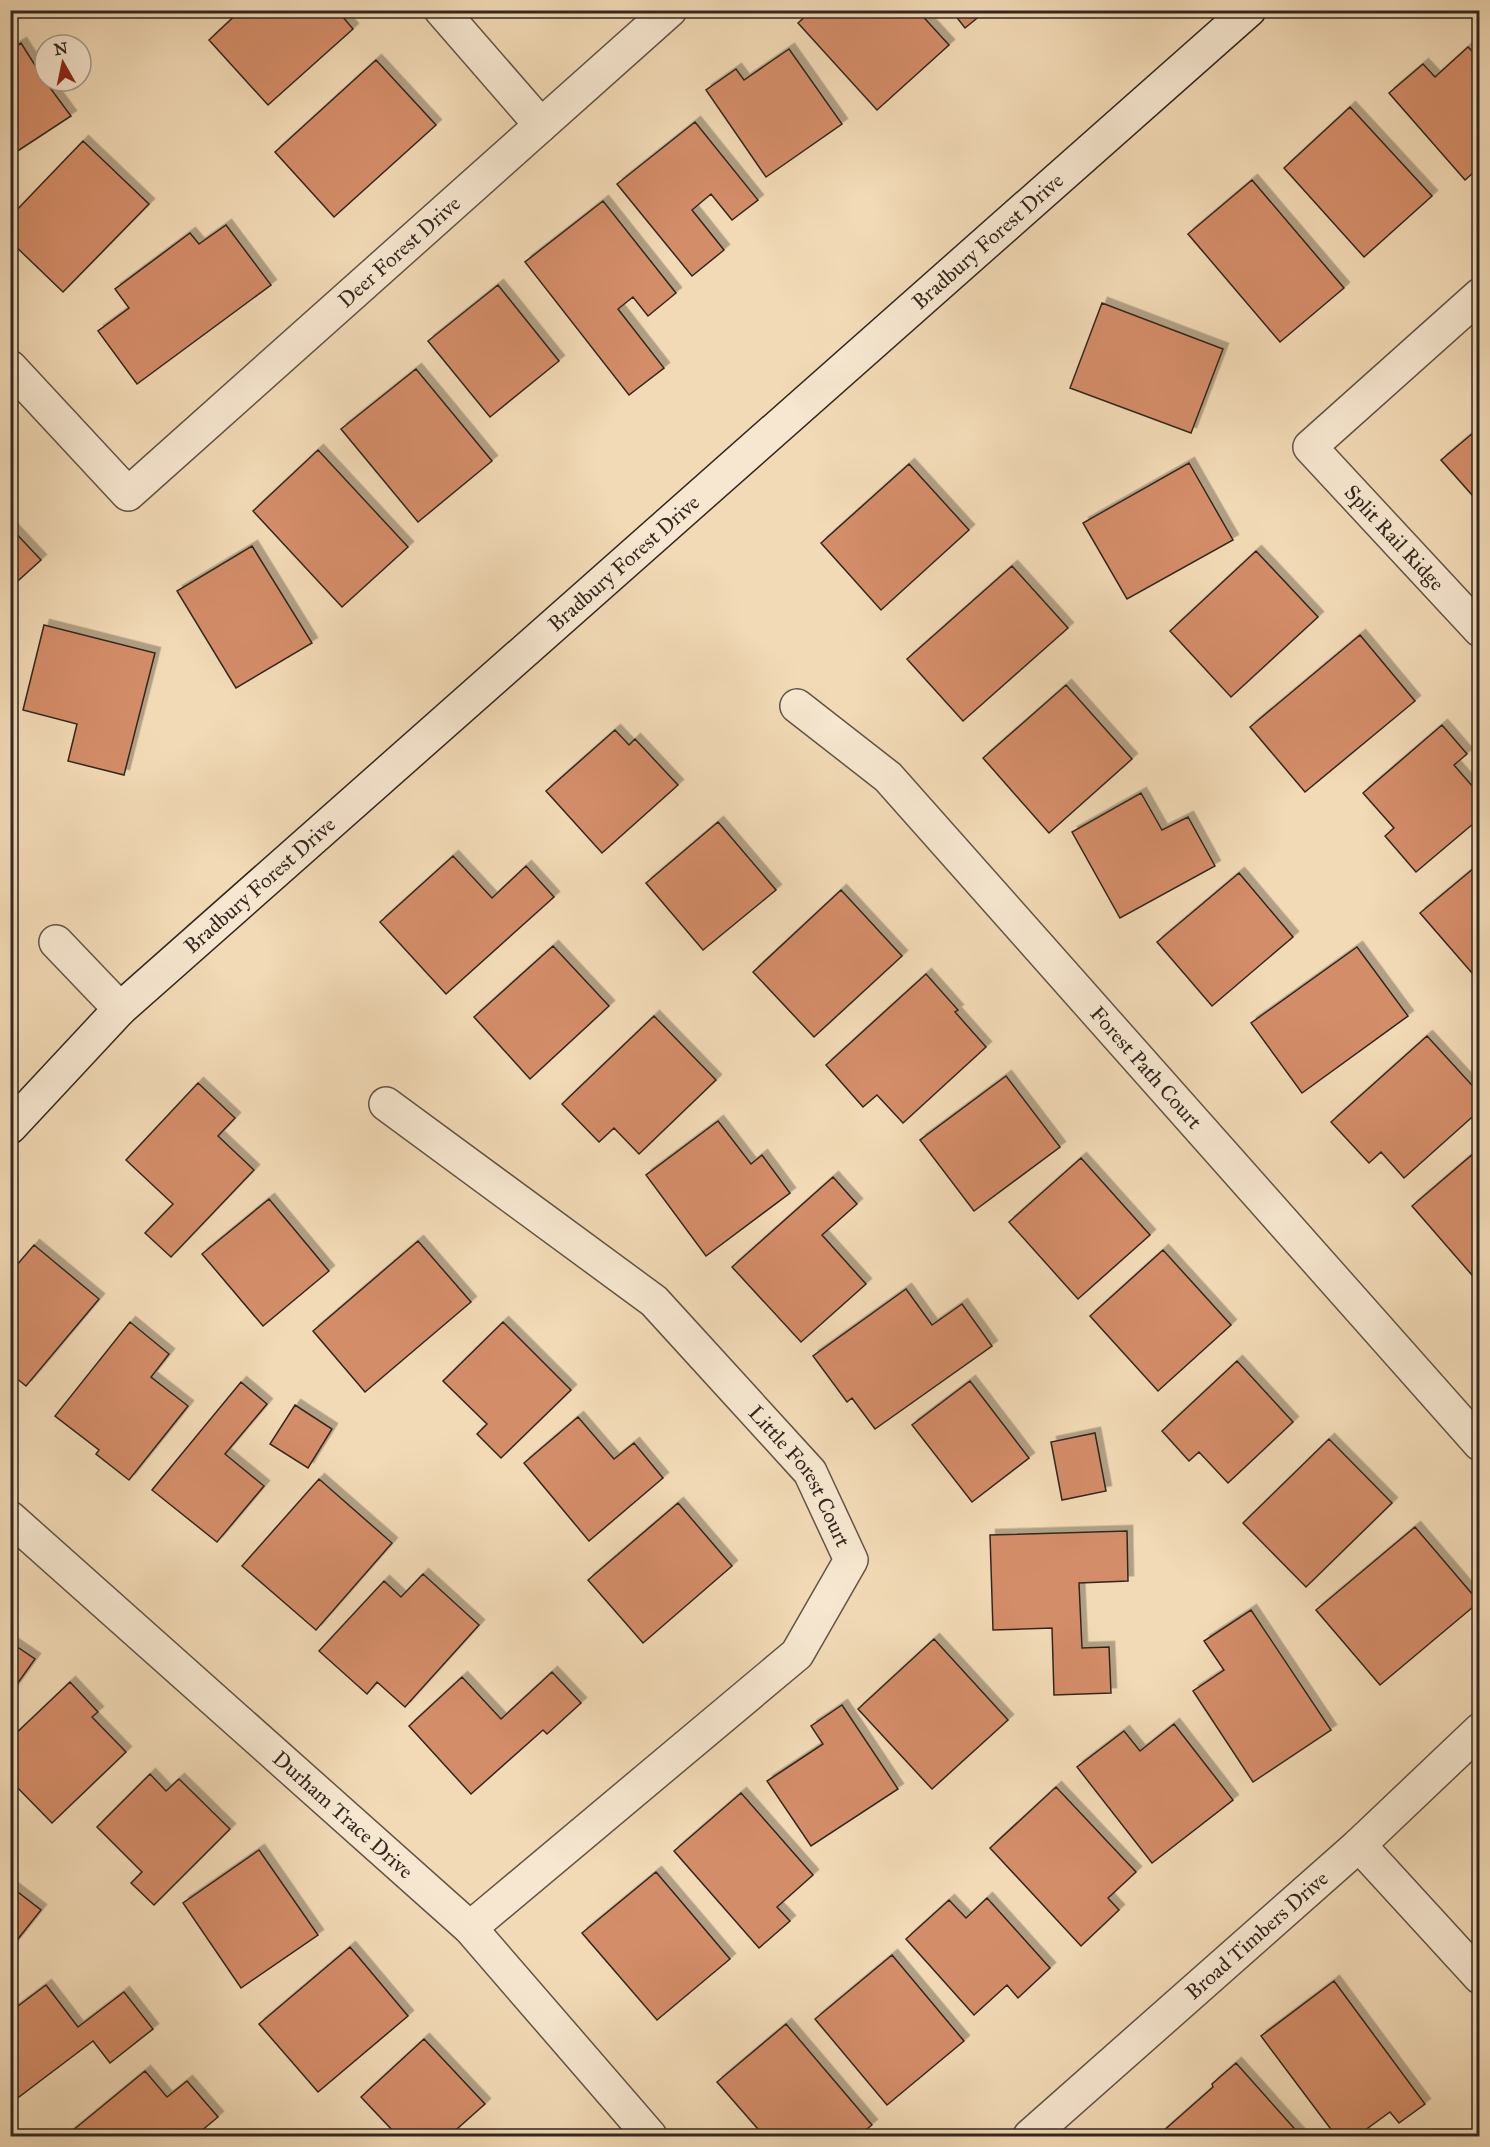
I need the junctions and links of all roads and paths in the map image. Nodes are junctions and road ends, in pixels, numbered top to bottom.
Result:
1 (441, 10) edge
2 (670, 10) edge
3 (1234, 15) edge
4 (541, 125) junction
5 (1479, 296) edge
6 (10, 367) edge
7 (1479, 630) edge
8 (797, 706) dead end
9 (56, 942) dead end
10 (120, 1009) junction
11 (386, 1104) dead end
12 (10, 1127) edge
13 (1479, 1444) edge
14 (10, 1518) edge
15 (1479, 1731) edge
16 (1359, 1845) junction
17 (470, 1928) junction
18 (1479, 1977) edge
19 (650, 2136) edge
20 (1030, 2136) edge

1 - 4 street
2 - 4 street, Deer Forest Drive
3 - 10 street, Bradbury Forest Drive
4 - 6 street, Deer Forest Drive
5 - 7 street, Split Rail Ridge
8 - 13 street, Forest Path Court
9 - 10 street
10 - 12 street, Bradbury Forest Drive
11 - 17 street, Little Forest Court
14 - 17 street, Durham Trace Drive
15 - 16 street, Broad Timbers Drive
16 - 18 street
16 - 20 street, Broad Timbers Drive
17 - 19 street, Durham Trace Drive

